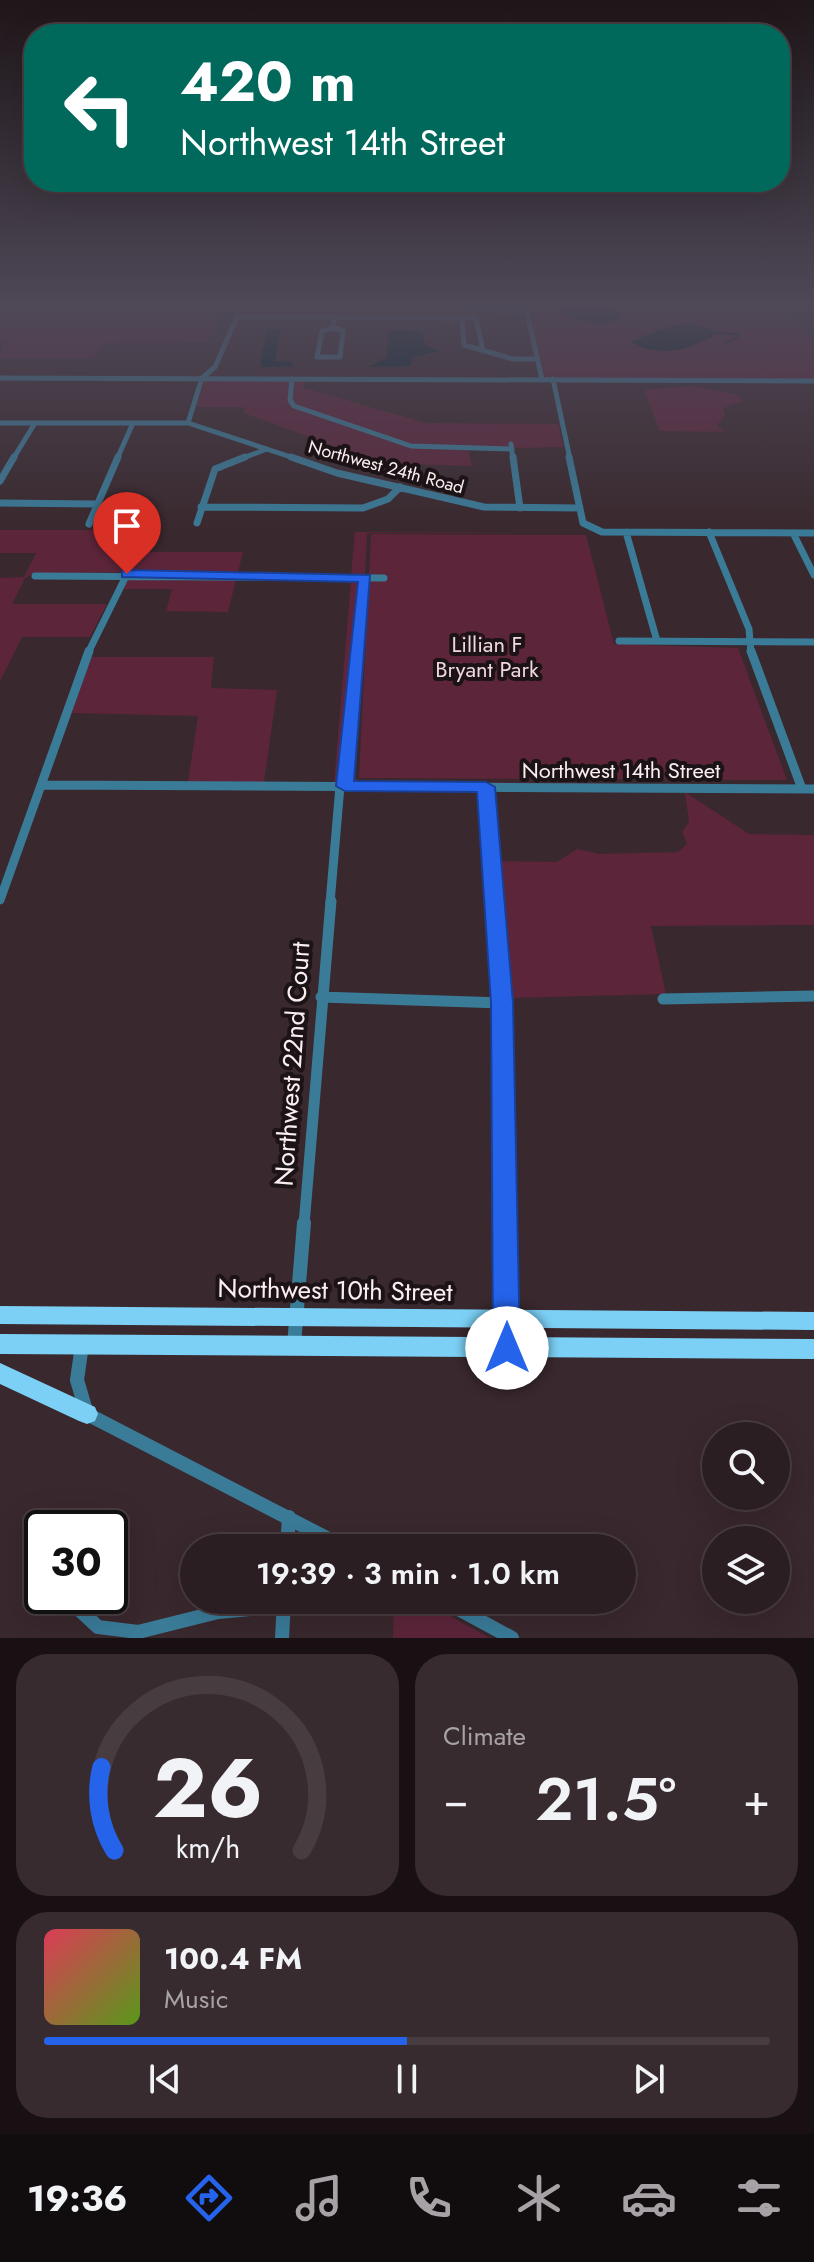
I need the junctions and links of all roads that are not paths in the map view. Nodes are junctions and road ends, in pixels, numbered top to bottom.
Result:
1 (200, 384) edge
2 (291, 384) edge
3 (554, 384) edge
4 (0, 423) edge
5 (35, 423) junction
6 (133, 423) junction
7 (188, 423) junction
8 (267, 448) junction
9 (0, 481) edge
10 (400, 487) junction
11 (0, 503) edge
12 (97, 504) junction
13 (201, 507) junction
14 (520, 508) junction
15 (580, 508) junction
16 (197, 523) dead end
17 (89, 524) dead end
18 (626, 532) junction
19 (709, 532) junction
20 (793, 533) junction
21 (814, 533) edge
22 (127, 574) junction
23 (814, 575) edge
24 (35, 576) dead end
25 (365, 578) junction
26 (384, 578) dead end
27 (619, 641) dead end
28 (657, 641) junction
29 (814, 642) edge
30 (752, 643) junction
31 (44, 785) junction
32 (342, 786) junction
33 (486, 787) junction
34 (802, 789) junction
35 (814, 789) edge
36 (0, 900) edge
37 (814, 996) edge
38 (321, 997) junction
39 (663, 999) dead end
40 (502, 1003) junction
41 (0, 1315) edge
42 (297, 1317) junction
43 (507, 1319) junction
44 (814, 1321) edge
45 (0, 1344) edge
46 (82, 1345) junction
47 (294, 1347) junction
48 (507, 1348) junction
49 (814, 1349) edge
50 (0, 1373) edge
51 (87, 1414) junction
52 (289, 1517) junction
53 (288, 1534) edge
54 (320, 1534) edge
55 (84, 1614) edge
56 (210, 1614) edge
57 (283, 1614) edge
58 (468, 1614) edge
59 (282, 1638) edge
60 (512, 1638) edge

1 - 7 street
2 - 14 street
3 - 15 street
4 - 5 street, Northwest 24th Road
5 - 6 street, Northwest 24th Road
5 - 9 street
6 - 7 street, Northwest 24th Road
6 - 12 street
7 - 8 street, Northwest 24th Road
8 - 10 street, Northwest 24th Road
8 - 13 street
10 - 13 street
10 - 14 street, Northwest 24th Road
11 - 12 street
12 - 17 street
13 - 16 street
14 - 15 street, Northwest 24th Road
15 - 18 street
18 - 19 street
18 - 28 street
19 - 20 street
19 - 30 street
20 - 21 street
20 - 23 street
22 - 24 street
22 - 25 street
22 - 31 street
25 - 26 street
25 - 32 street, Northwest 22nd Court
27 - 28 street
28 - 30 street
29 - 30 street
30 - 34 street
31 - 32 street, Northwest 14th Street
31 - 36 street
32 - 33 street, Northwest 14th Street
32 - 38 street, Northwest 22nd Court
33 - 34 street, Northwest 14th Street
33 - 40 street
34 - 35 street, Northwest 14th Street
37 - 39 street
38 - 40 street
38 - 42 street, Northwest 22nd Court
40 - 43 street
41 - 42 highway, Northwest 10th Street
42 - 43 highway, Northwest 10th Street
42 - 47 street, Northwest 22nd Court
43 - 44 highway, Northwest 10th Street
43 - 48 street
45 - 46 highway
46 - 47 highway
46 - 51 street
47 - 48 highway
48 - 49 highway
50 - 51 highway
51 - 52 street
52 - 53 street
52 - 54 street
55 - 56 street
57 - 59 street
58 - 60 street

